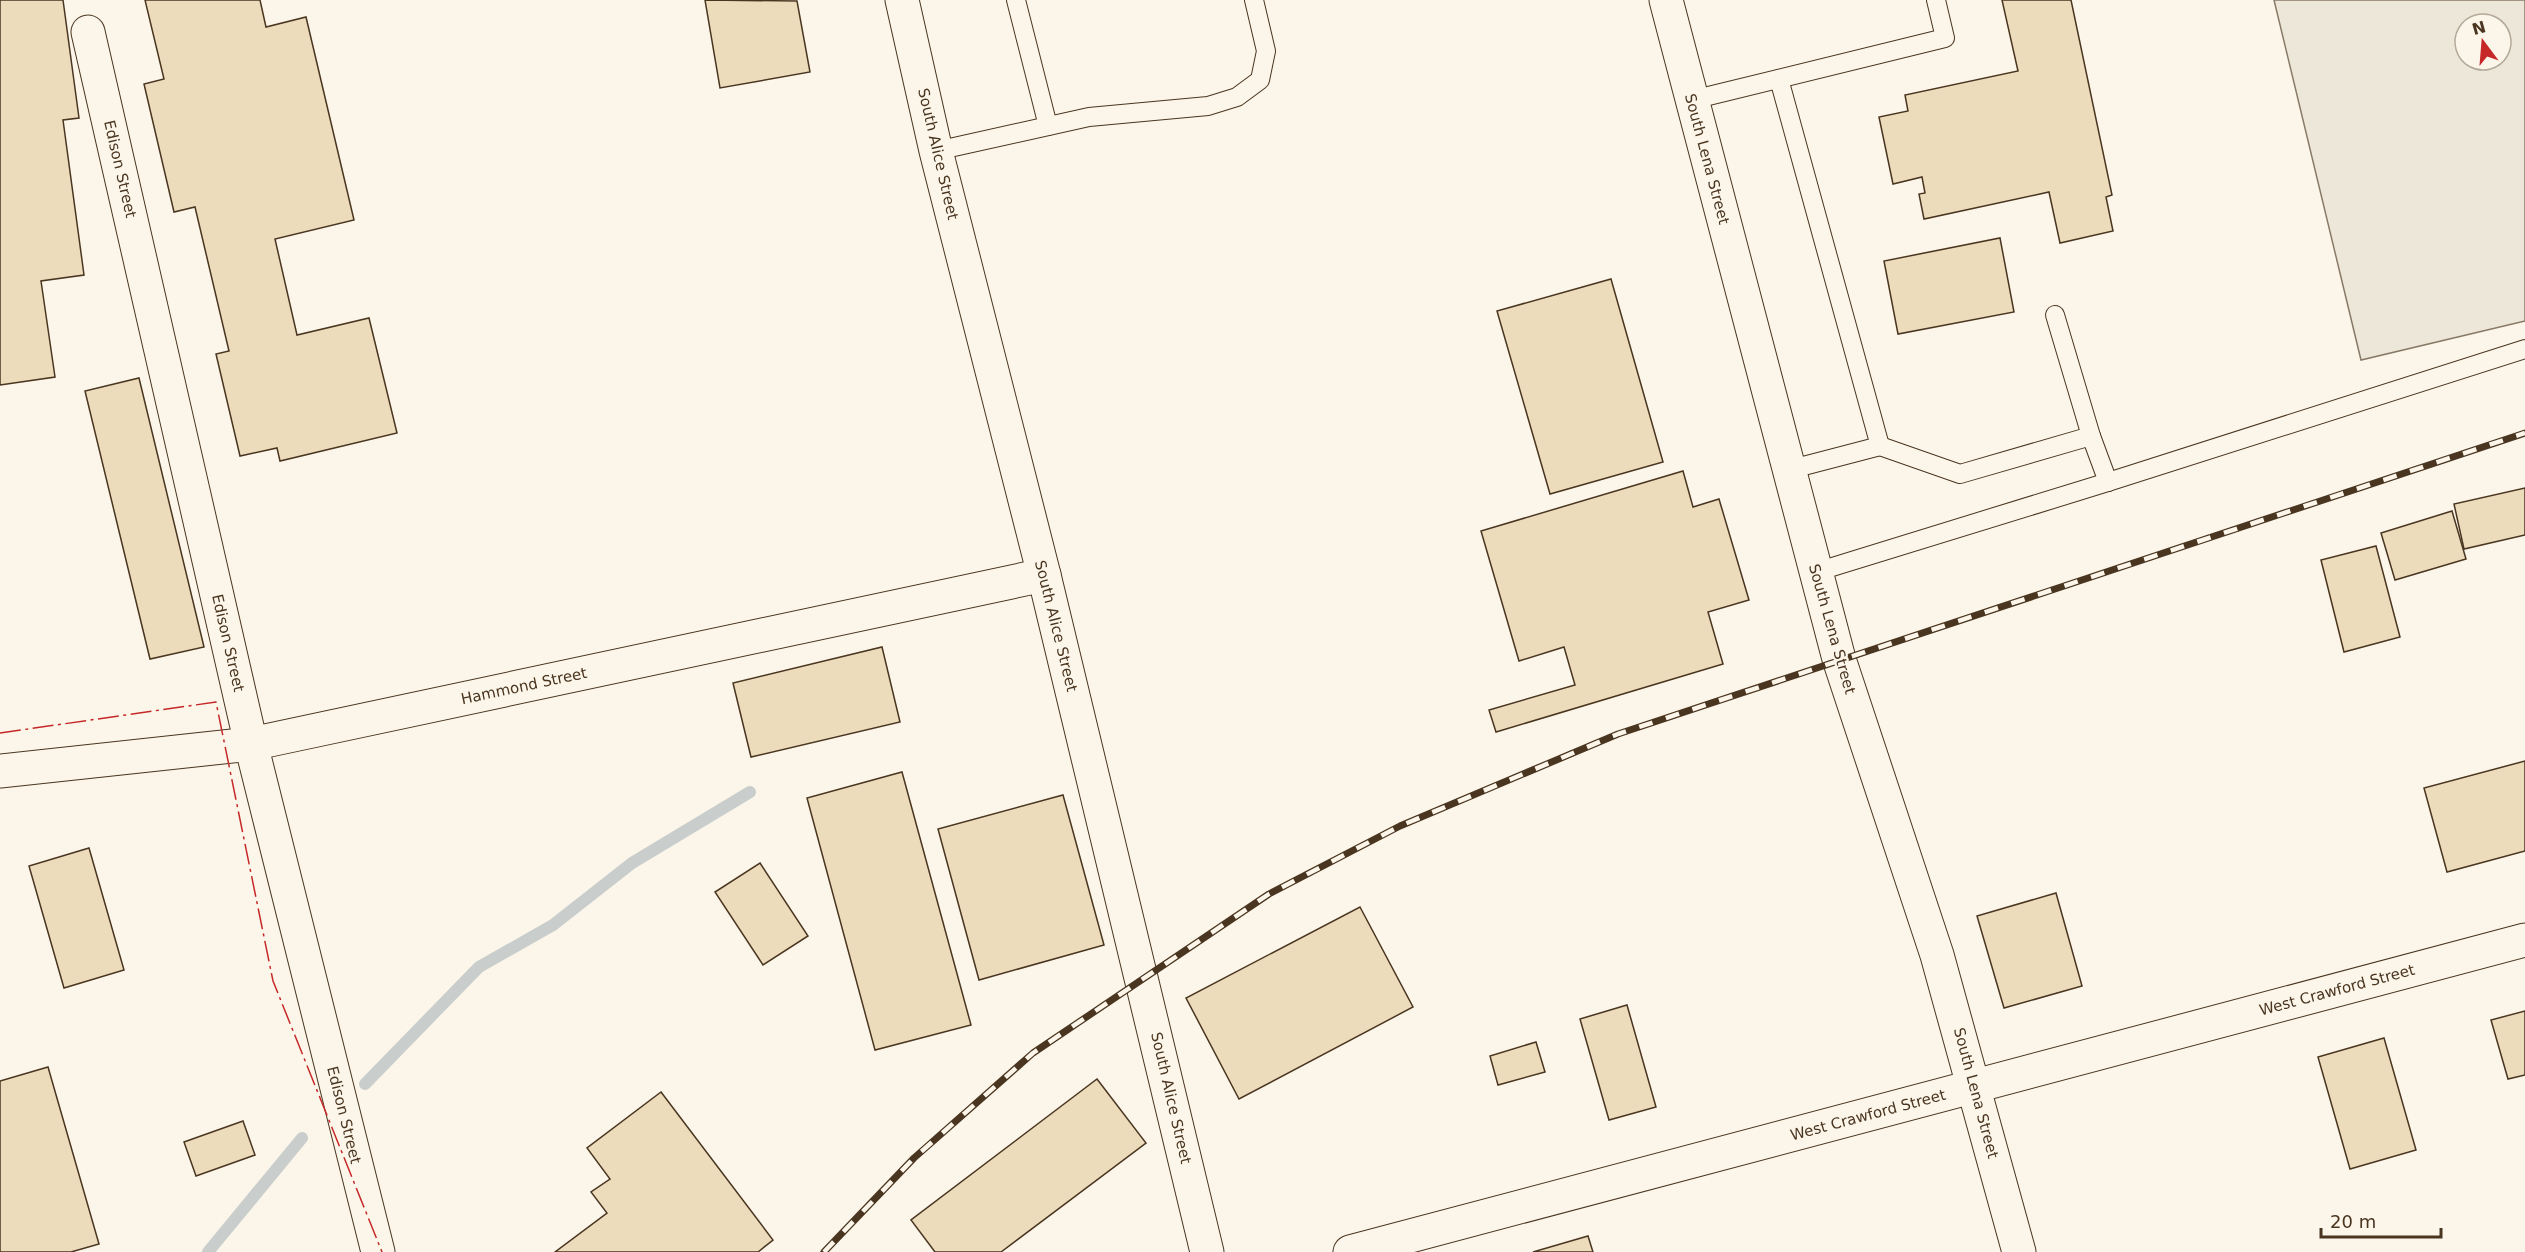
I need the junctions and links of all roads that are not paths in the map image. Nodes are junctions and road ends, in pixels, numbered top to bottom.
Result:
1 (902, 0) edge
2 (1016, 0) edge
3 (1254, 0) edge
4 (1666, 0) edge
5 (1936, 0) edge
6 (88, 32) dead end
7 (1779, 79) junction
8 (1692, 100) junction
9 (1048, 126) junction
10 (936, 151) junction
11 (2055, 315) dead end
12 (2525, 349) edge
13 (2091, 436) junction
14 (1880, 446) junction
15 (1788, 470) junction
16 (2108, 482) junction
17 (1816, 572) junction
18 (1044, 575) junction
19 (251, 744) junction
20 (0, 771) edge
21 (2525, 940) edge
22 (1974, 1087) junction
23 (378, 1252) edge
24 (1207, 1252) edge
25 (1350, 1252) edge
26 (2019, 1252) edge

1 - 10 street, South Alice Street
2 - 9 lane
3 - 9 lane
4 - 8 street, South Lena Street
5 - 7 lane
6 - 19 street, Edison Street
7 - 8 lane
7 - 14 lane
8 - 15 street, South Lena Street
9 - 10 lane
10 - 18 street, South Alice Street
11 - 13 lane
12 - 16 lane
13 - 14 lane
13 - 16 lane
14 - 15 lane
15 - 17 street, South Lena Street
16 - 17 lane
17 - 22 street, South Lena Street
18 - 19 street, Hammond Street
18 - 24 street, South Alice Street
19 - 20 street, Hammond Street
19 - 23 street, Edison Street
21 - 22 street, West Crawford Street
22 - 25 street, West Crawford Street
22 - 26 street, South Lena Street

